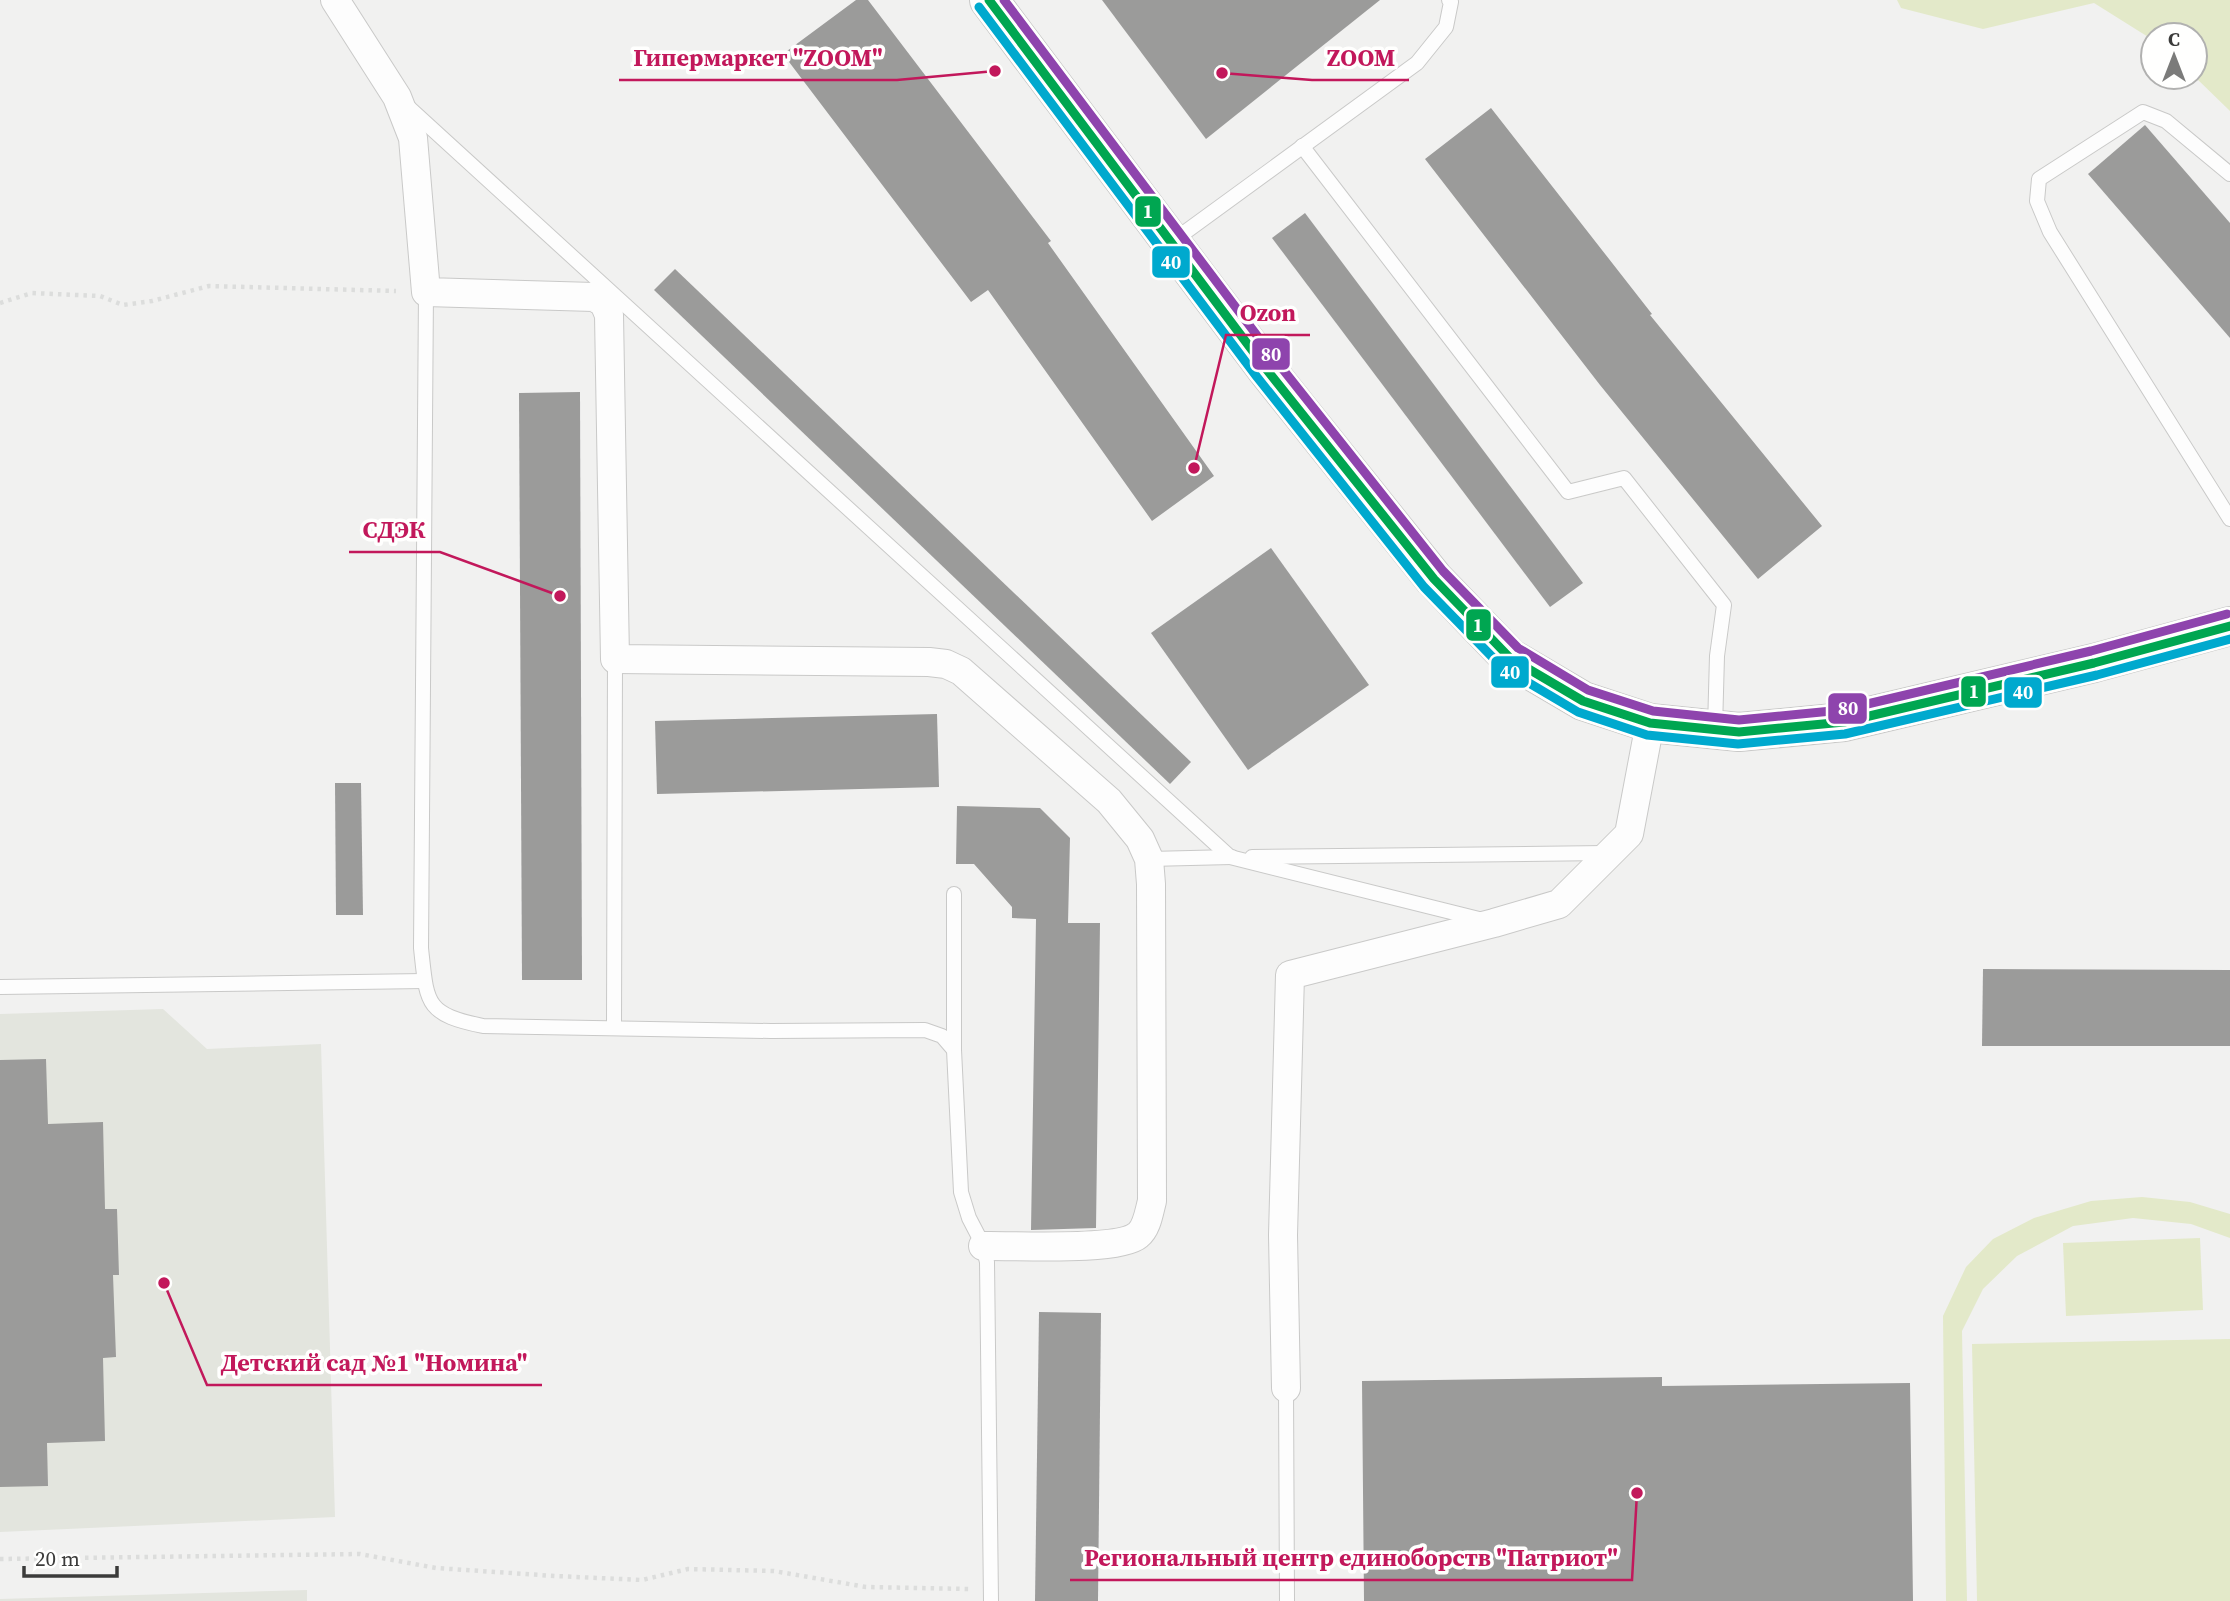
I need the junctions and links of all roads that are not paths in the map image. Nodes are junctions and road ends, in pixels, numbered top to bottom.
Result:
1 (335, 0) edge
2 (989, 0) edge
3 (1449, 0) edge
4 (397, 97) junction
5 (1302, 146) junction
6 (2230, 174) edge
7 (1171, 243) junction
8 (426, 292) junction
9 (2230, 519) edge
10 (2230, 626) edge
11 (615, 659) junction
12 (1650, 723) junction
13 (1715, 730) junction
14 (1610, 853) junction
15 (1230, 857) junction
16 (1149, 859) junction
17 (954, 894) dead end
18 (1494, 923) junction
19 (424, 981) junction
20 (0, 987) edge
21 (614, 1027) junction
22 (954, 1050) junction
23 (983, 1245) junction
24 (1286, 1388) joint
25 (991, 1595) edge
26 (1287, 1601) edge

1 - 4 street
2 - 7 street
3 - 5 lane
4 - 8 street
4 - 15 lane
5 - 7 lane
5 - 13 lane
6 - 9 lane
7 - 12 street
8 - 11 street
8 - 19 lane
10 - 13 street
11 - 16 street
11 - 21 lane
12 - 13 street
12 - 14 street
14 - 15 lane
14 - 18 street
15 - 16 lane
15 - 18 lane
16 - 23 street
17 - 22 lane
18 - 24 street
19 - 20 lane
19 - 21 lane
21 - 22 lane
22 - 23 lane
23 - 25 lane
24 - 26 lane

